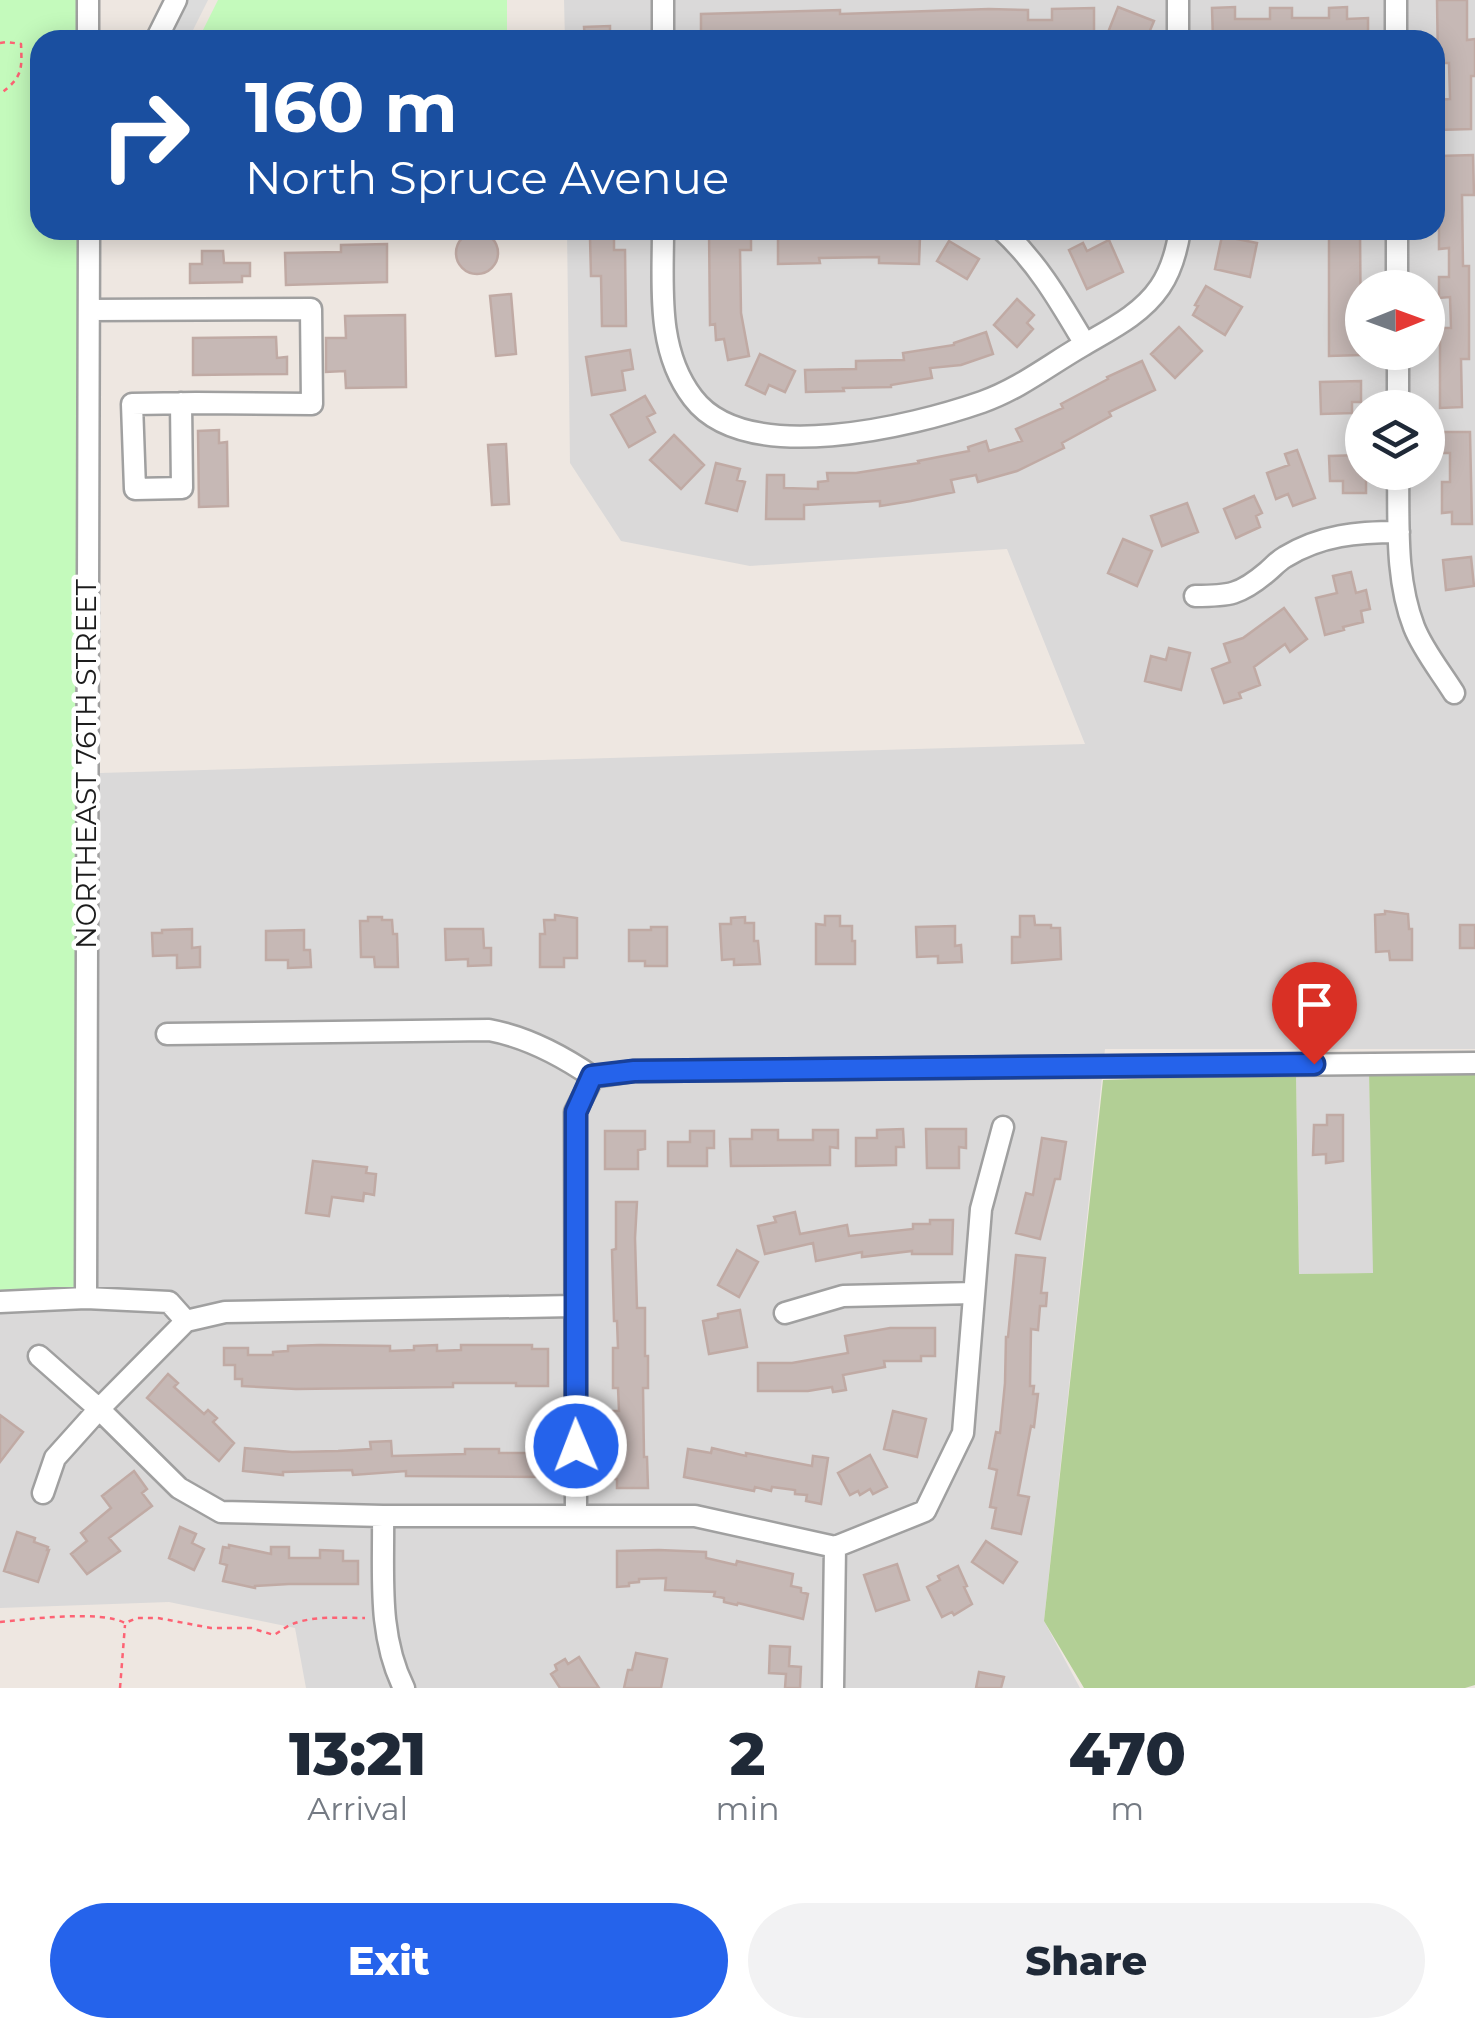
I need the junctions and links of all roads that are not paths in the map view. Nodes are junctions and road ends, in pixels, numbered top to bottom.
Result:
1 (88, 0) edge
2 (176, 0) edge
3 (663, 0) edge
4 (1178, 0) edge
5 (1396, 0) edge
6 (88, 30) edge
7 (161, 30) edge
8 (663, 30) edge
9 (1178, 30) edge
10 (1396, 30) edge
11 (89, 240) edge
12 (663, 240) edge
13 (1013, 240) edge
14 (1177, 240) edge
15 (1397, 240) edge
16 (1397, 270) edge
17 (89, 310) junction
18 (1085, 344) junction
19 (181, 403) junction
20 (1398, 490) edge
21 (1399, 532) junction
22 (1195, 596) dead end
23 (1454, 694) dead end
24 (167, 1034) dead end
25 (1475, 1063) edge
26 (592, 1076) junction
27 (1003, 1127) dead end
28 (974, 1294) junction
29 (86, 1298) junction
30 (0, 1302) edge
31 (574, 1306) junction
32 (785, 1312) dead end
33 (186, 1321) junction
34 (40, 1356) dead end
35 (100, 1409) junction
36 (43, 1493) dead end
37 (383, 1516) junction
38 (576, 1516) junction
39 (835, 1547) junction
40 (404, 1688) edge
41 (832, 1688) edge

1 - 6 street
2 - 7 street
3 - 8 street
4 - 9 street
5 - 10 street
11 - 17 street, NORTHEAST 76TH STREET
12 - 18 street
13 - 18 street
14 - 18 street
15 - 16 street
17 - 19 street
17 - 29 street, NORTHEAST 76TH STREET
19 - 19 street
20 - 21 street
21 - 22 street
21 - 23 street
24 - 26 street
25 - 26 street
26 - 31 street
27 - 28 street
28 - 32 street
28 - 39 street
29 - 30 street
29 - 33 street
31 - 33 street
31 - 38 street
33 - 35 street
34 - 35 street
35 - 36 street
35 - 37 street
37 - 38 street
37 - 40 street
38 - 39 street
39 - 41 street

